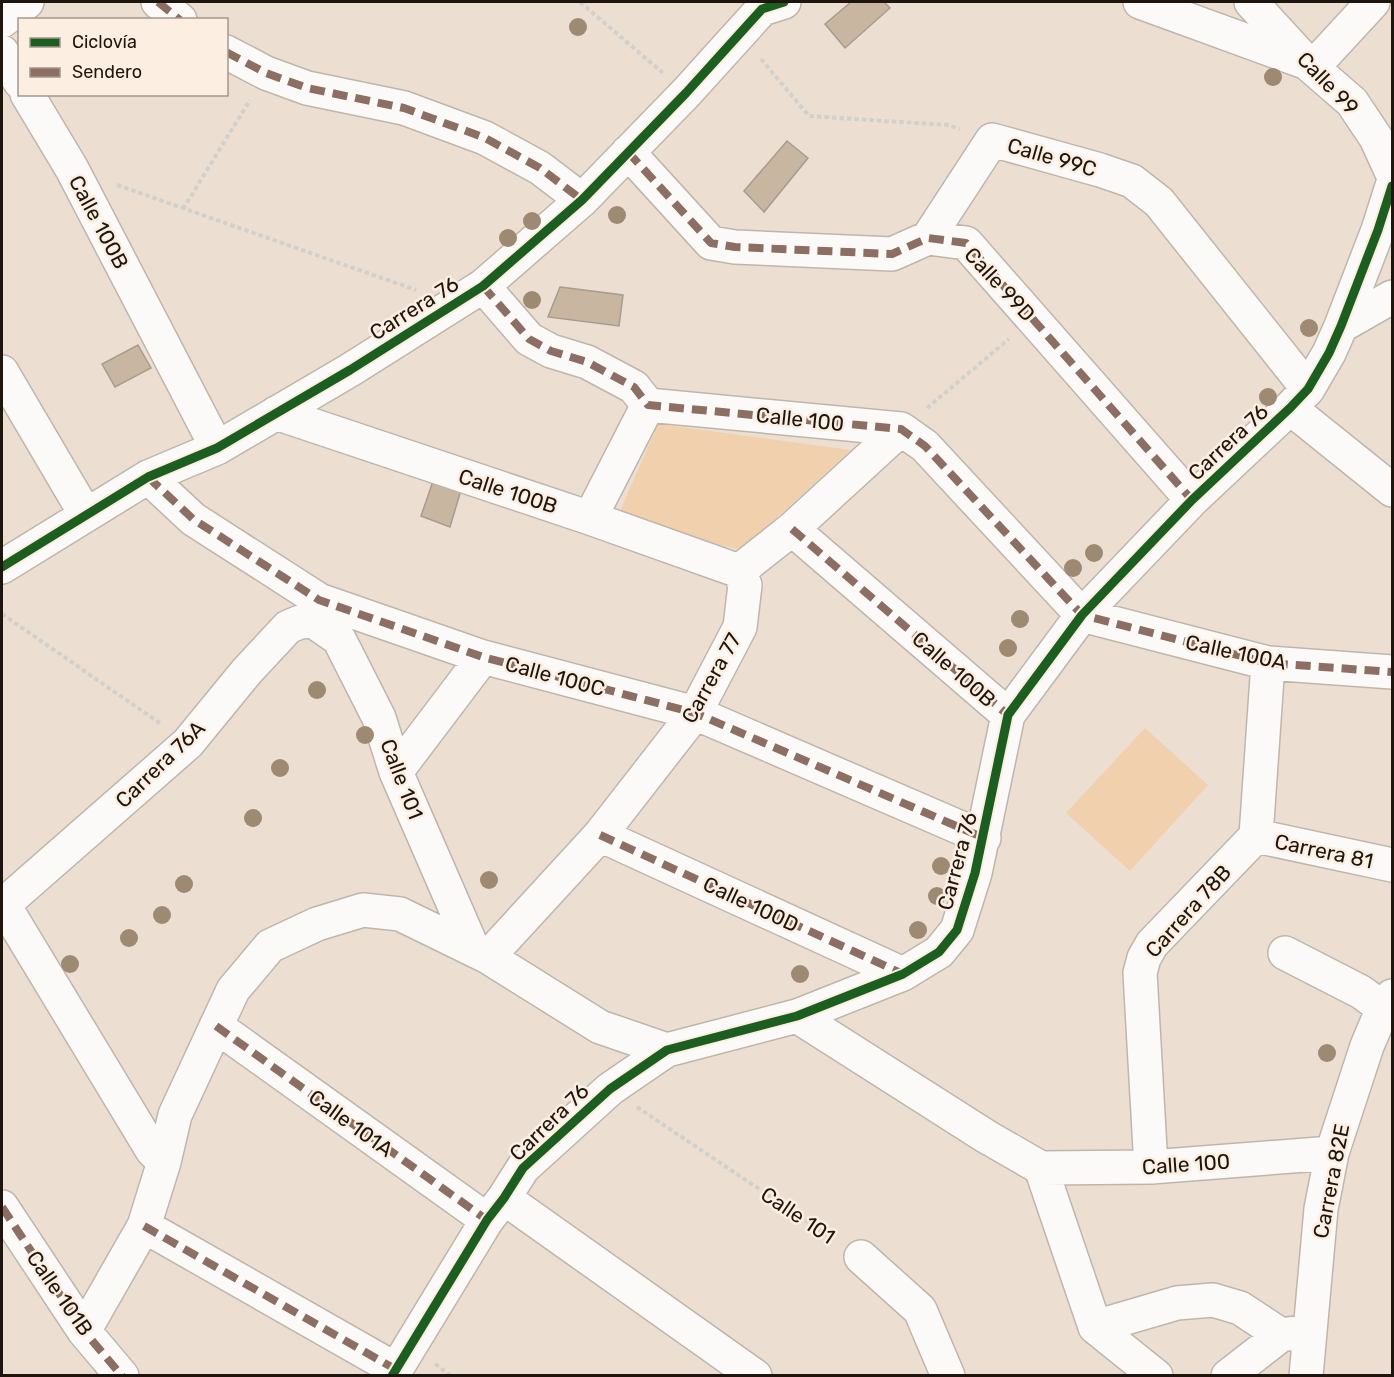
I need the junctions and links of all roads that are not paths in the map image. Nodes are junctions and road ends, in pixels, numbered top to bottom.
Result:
1 (27, 2) edge
2 (158, 2) edge
3 (784, 2) edge
4 (1140, 2) edge
5 (1251, 2) edge
6 (1373, 2) edge
7 (178, 18) edge
8 (2, 21) edge
9 (2, 52) edge
10 (228, 53) edge
11 (1310, 65) junction
12 (18, 79) edge
13 (28, 96) edge
14 (628, 152) junction
15 (1392, 173) edge
16 (1392, 186) edge
17 (582, 200) junction
18 (928, 238) junction
19 (483, 286) junction
20 (1392, 297) edge
21 (1341, 326) junction
22 (2, 372) edge
23 (1299, 399) junction
24 (648, 405) junction
25 (276, 413) junction
26 (901, 429) junction
27 (217, 448) junction
28 (148, 477) junction
29 (1392, 489) edge
30 (1192, 500) junction
31 (86, 515) junction
32 (590, 518) junction
33 (792, 529) junction
34 (2, 567) edge
35 (739, 571) junction
36 (1082, 615) junction
37 (313, 621) joint
38 (483, 657) junction
39 (1268, 663) junction
40 (1392, 672) edge
41 (695, 713) junction
42 (1008, 715) junction
43 (396, 772) junction
44 (600, 835) junction
45 (1256, 836) junction
46 (984, 838) junction
47 (1392, 866) edge
48 (2, 904) edge
49 (480, 953) junction
50 (1285, 953) dead end
51 (903, 974) junction
52 (1388, 1002) edge
53 (796, 1016) junction
54 (216, 1026) junction
55 (667, 1050) junction
56 (1332, 1153) junction
57 (164, 1162) junction
58 (1151, 1167) junction
59 (1041, 1168) junction
60 (2, 1207) edge
61 (495, 1209) junction
62 (144, 1226) junction
63 (861, 1257) road end
64 (1095, 1327) junction
65 (84, 1331) junction
66 (1295, 1333) junction
67 (394, 1372) edge
68 (122, 1376) edge
69 (755, 1376) edge
70 (948, 1376) edge
71 (1156, 1376) edge
72 (1228, 1376) edge
73 (1306, 1376) edge

1 - 8 street
2 - 7 street
3 - 14 street, Carrera 76
4 - 11 street
5 - 11 street, Calle 99
6 - 11 street
9 - 12 street
10 - 17 street
11 - 15 street, Calle 99
13 - 27 street, Calle 100B
14 - 17 street, Carrera 76
14 - 18 street
16 - 21 street, Carrera 76
17 - 19 street, Carrera 76
18 - 23 street, Calle 99C
18 - 30 street, Calle 99D
19 - 24 street
19 - 25 street, Carrera 76
20 - 21 street
21 - 23 street, Carrera 76
22 - 31 street
23 - 29 street, Calle 99C
23 - 30 street, Carrera 76
24 - 26 street, Calle 100
24 - 32 street
25 - 27 street, Carrera 76
25 - 32 street, Calle 100B
26 - 33 street
26 - 36 street
27 - 28 street, Carrera 76
28 - 31 street, Carrera 76
28 - 38 street, Calle 100C
30 - 36 street, Carrera 76
31 - 34 street, Carrera 76
32 - 35 street, Calle 100B
33 - 35 street
33 - 42 street, Calle 100B
35 - 41 street, Carrera 77
36 - 39 street, Calle 100A
36 - 42 street, Carrera 76
37 - 43 street, Calle 101
37 - 48 street, Carrera 76A
38 - 41 street, Calle 100C
38 - 43 street
39 - 40 street, Calle 100A
39 - 45 street
41 - 44 street, Carrera 77
41 - 46 street, Calle 100C
42 - 46 street, Carrera 76
43 - 49 street, Calle 101
44 - 49 street, Carrera 77
44 - 51 street, Calle 100D
45 - 47 street, Carrera 81
45 - 58 street, Carrera 78B
46 - 51 street, Carrera 76
48 - 57 street
49 - 54 street
49 - 55 street
50 - 52 street
51 - 53 street, Carrera 76
52 - 56 street, Carrera 82E
53 - 55 street, Carrera 76
53 - 59 street
54 - 57 street
54 - 61 street, Calle 101A
55 - 61 street, Carrera 76
56 - 58 street, Calle 100
56 - 66 street, Carrera 82E
57 - 62 street
58 - 59 street, Calle 100
59 - 64 street
60 - 65 street, Calle 101B
61 - 67 street, Carrera 76
61 - 69 street, Calle 101A
62 - 65 street
62 - 67 street
63 - 70 street
64 - 66 street
64 - 71 street
65 - 68 street, Calle 101B
66 - 72 street
66 - 73 street, Carrera 82E

